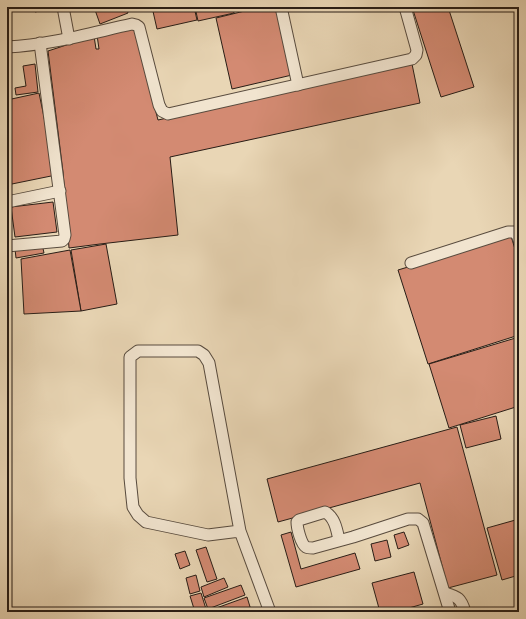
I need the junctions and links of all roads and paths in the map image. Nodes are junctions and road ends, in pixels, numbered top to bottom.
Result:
1 (63, 7) edge
2 (282, 7) edge
3 (405, 7) edge
4 (69, 38) junction
5 (40, 43) junction
6 (7, 47) edge
7 (298, 85) junction
8 (60, 191) junction
9 (7, 202) edge
10 (519, 240) edge
11 (7, 246) edge
12 (411, 263) dead end
13 (240, 531) junction
14 (339, 540) dead end
15 (445, 594) junction
16 (270, 612) edge
17 (450, 612) edge
18 (464, 612) edge

1 - 4 lane
2 - 7 lane
3 - 7 lane
4 - 5 lane
4 - 7 lane
5 - 6 lane
5 - 8 lane
8 - 9 lane
8 - 11 lane
10 - 12 lane
13 - 13 lane
13 - 16 lane
14 - 15 lane
15 - 17 lane
15 - 18 lane

